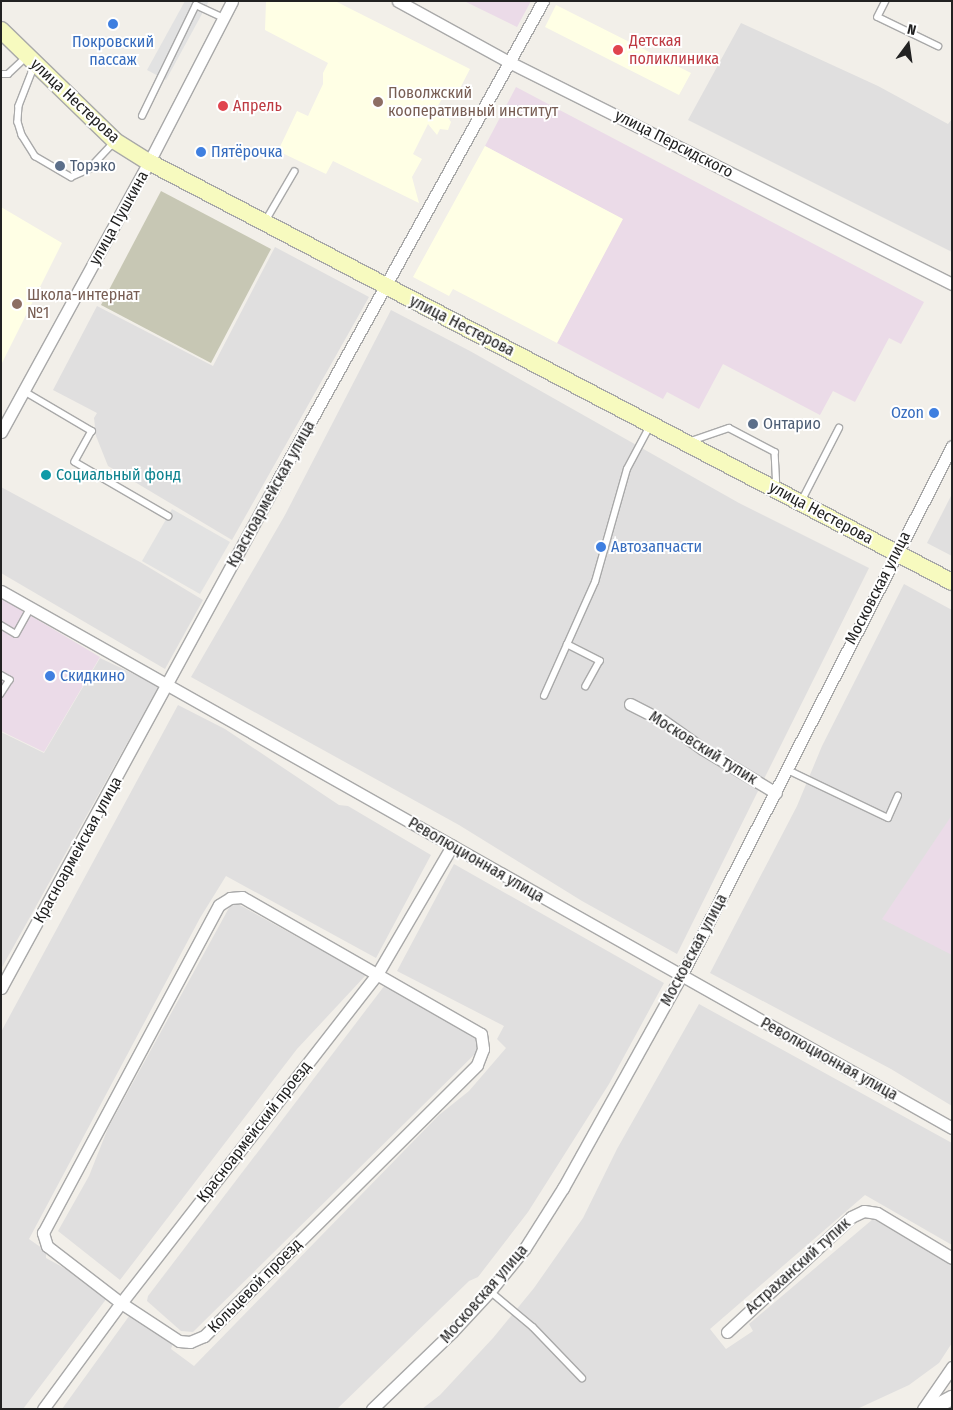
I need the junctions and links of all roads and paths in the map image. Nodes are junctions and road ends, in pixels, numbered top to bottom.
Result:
1 (232, 1) edge
2 (398, 1) edge
3 (543, 1) edge
4 (886, 1) edge
5 (197, 3) edge
6 (224, 18) junction
7 (1, 30) edge
8 (938, 46) dead end
9 (31, 60) junction
10 (511, 62) junction
11 (1, 74) edge
12 (142, 116) dead end
13 (115, 141) junction
14 (150, 162) junction
15 (294, 172) dead end
16 (265, 223) junction
17 (952, 284) edge
18 (386, 287) junction
19 (24, 391) junction
20 (650, 424) junction
21 (839, 428) dead end
22 (1, 432) edge
23 (687, 443) junction
24 (952, 446) edge
25 (777, 490) junction
26 (801, 503) junction
27 (168, 516) dead end
28 (895, 552) junction
29 (952, 582) edge
30 (1, 590) edge
31 (31, 607) junction
32 (1, 626) edge
33 (567, 644) junction
34 (1, 675) edge
35 (169, 684) junction
36 (586, 686) dead end
37 (1, 694) edge
38 (544, 696) dead end
39 (630, 704) dead end
40 (788, 770) junction
41 (776, 793) junction
42 (898, 796) dead end
43 (452, 846) junction
44 (376, 976) junction
45 (681, 976) junction
46 (1, 988) edge
47 (952, 1128) edge
48 (952, 1258) edge
49 (490, 1291) junction
50 (120, 1303) junction
51 (727, 1332) dead end
52 (952, 1367) edge
53 (582, 1378) dead end
54 (952, 1398) edge
55 (44, 1409) edge
56 (372, 1409) edge
57 (923, 1409) edge
58 (931, 1409) edge

1 - 6 street
2 - 10 street, улица Персидского
3 - 10 street, Красноармейская улица
4 - 8 lane
5 - 6 lane
5 - 12 lane
6 - 14 street, улица Пушкина
7 - 9 main road, улица Нестерова
9 - 11 lane
9 - 13 main road, улица Нестерова
9 - 13 lane
10 - 17 street, улица Персидского
10 - 18 street, Красноармейская улица
13 - 14 main road, улица Нестерова
14 - 16 main road, улица Нестерова
14 - 19 street, улица Пушкина
15 - 16 lane
16 - 18 main road, улица Нестерова
18 - 20 main road, улица Нестерова
18 - 35 street, Красноармейская улица
19 - 22 street, улица Пушкина
19 - 27 lane
20 - 23 main road, улица Нестерова
20 - 33 lane
21 - 26 lane
23 - 25 main road, улица Нестерова
23 - 25 lane
24 - 28 street, Московская улица
25 - 26 main road, улица Нестерова
26 - 28 main road, улица Нестерова
28 - 29 main road, улица Нестерова
28 - 40 street, Московская улица
30 - 31 street, Революционная улица
31 - 32 lane
31 - 35 street, Революционная улица
33 - 36 lane
33 - 38 lane
34 - 37 lane
35 - 43 street, Революционная улица
35 - 46 street, Красноармейская улица
39 - 41 street, Московский тупик
40 - 41 street, Московская улица
40 - 42 lane
41 - 45 street, Московская улица
43 - 44 street, Красноармейский проезд
43 - 45 street, Революционная улица
44 - 50 street, Красноармейский проезд
44 - 50 street, Кольцевой проезд
44 - 50 street, Кольцевой проезд
45 - 47 street, Революционная улица
45 - 49 street, Московская улица
48 - 51 street, Астраханский тупик
49 - 53 lane
49 - 56 street, Московская улица
50 - 55 street, Красноармейский проезд
52 - 57 street
54 - 58 street

